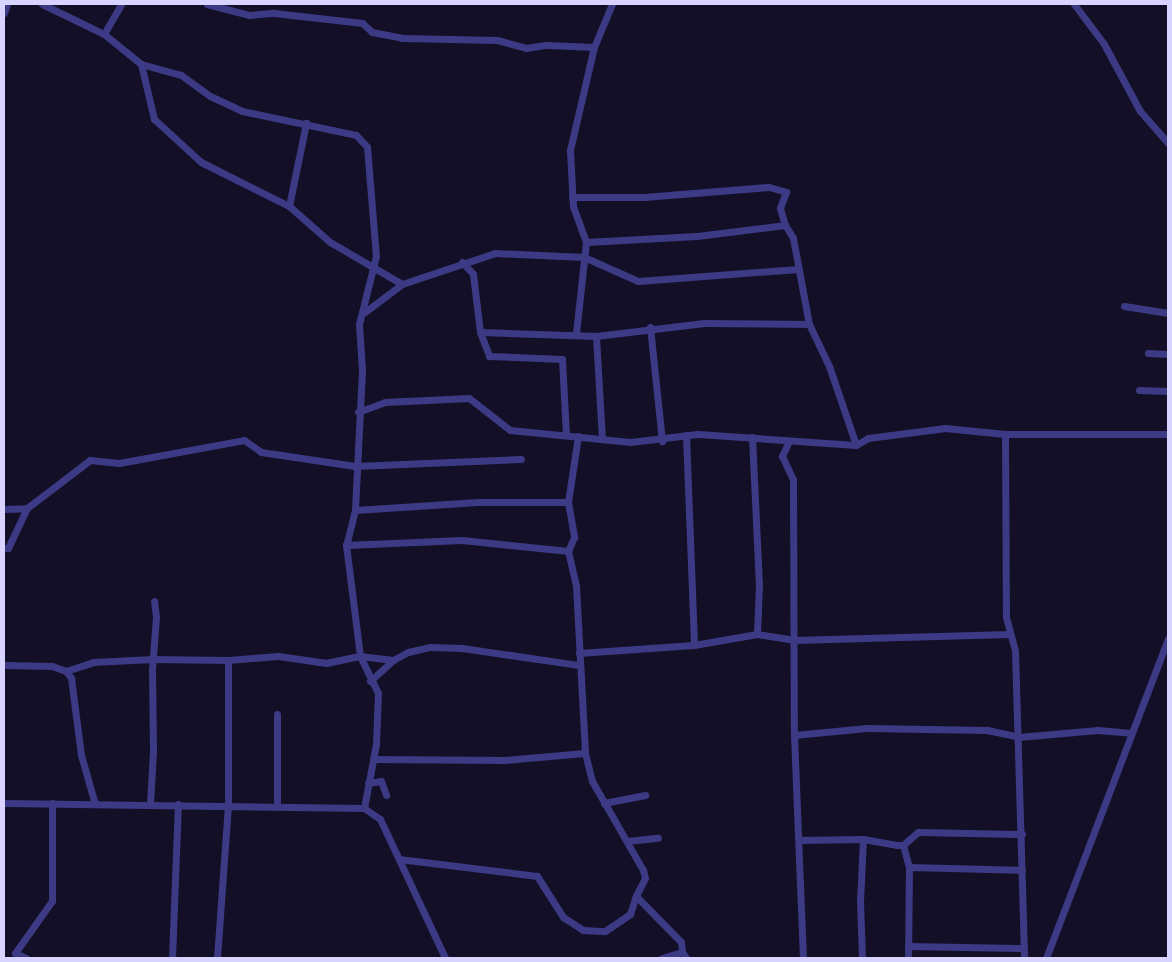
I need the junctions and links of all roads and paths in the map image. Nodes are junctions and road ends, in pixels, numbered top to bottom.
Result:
1 (7, 4) edge
2 (42, 4) edge
3 (121, 4) edge
4 (207, 4) edge
5 (612, 4) edge
6 (1074, 4) edge
7 (4, 13) edge
8 (104, 34) junction
9 (594, 46) junction
10 (141, 64) junction
11 (306, 122) junction
12 (1168, 143) edge
13 (572, 197) junction
14 (289, 206) junction
15 (785, 225) junction
16 (586, 242) junction
17 (584, 257) junction
18 (462, 262) junction
19 (372, 266) junction
20 (799, 269) junction
21 (402, 284) junction
22 (1124, 306) dead end
23 (365, 312) junction
24 (1168, 313) edge
25 (809, 324) junction
26 (650, 327) junction
27 (480, 332) junction
28 (576, 333) junction
29 (596, 336) junction
30 (1148, 353) dead end
31 (1168, 354) edge
32 (1139, 390) dead end
33 (1168, 391) edge
34 (358, 412) junction
35 (1005, 434) junction
36 (1168, 434) edge
37 (566, 435) junction
38 (686, 435) junction
39 (578, 436) junction
40 (752, 437) junction
41 (602, 439) junction
42 (662, 441) junction
43 (789, 441) junction
44 (856, 445) junction
45 (521, 459) dead end
46 (355, 466) junction
47 (568, 502) junction
48 (27, 508) junction
49 (4, 510) edge
50 (355, 510) junction
51 (346, 546) junction
52 (4, 548) edge
53 (568, 551) junction
54 (154, 601) dead end
55 (758, 634) junction
56 (1010, 634) junction
57 (1168, 639) edge
58 (794, 640) junction
59 (694, 645) junction
60 (579, 653) junction
61 (360, 656) junction
62 (153, 659) junction
63 (228, 660) junction
64 (393, 660) junction
65 (578, 664) junction
66 (4, 665) edge
67 (66, 671) junction
68 (370, 681) junction
69 (276, 714) dead end
70 (1131, 733) junction
71 (794, 735) junction
72 (1019, 737) junction
73 (585, 753) junction
74 (373, 759) junction
75 (368, 783) junction
76 (386, 795) dead end
77 (645, 795) dead end
78 (604, 802) junction
79 (4, 803) edge
80 (52, 803) junction
81 (95, 804) junction
82 (150, 804) junction
83 (178, 804) junction
84 (228, 804) junction
85 (277, 804) junction
86 (364, 808) junction
87 (1022, 834) junction
88 (658, 838) dead end
89 (864, 839) junction
90 (799, 840) junction
91 (627, 841) junction
92 (903, 845) junction
93 (399, 859) junction
94 (909, 867) junction
95 (1022, 870) junction
96 (636, 896) junction
97 (908, 946) junction
98 (1024, 948) junction
99 (684, 955) edge
100 (26, 958) edge
101 (172, 958) edge
102 (217, 958) edge
103 (445, 958) edge
104 (662, 958) edge
105 (803, 958) edge
106 (862, 958) edge
107 (908, 958) edge
108 (1024, 958) edge
109 (1046, 958) edge

1 - 7 street
2 - 8 street
3 - 8 street
4 - 9 street
5 - 9 street
6 - 12 street
8 - 10 street
9 - 13 street
10 - 11 street
10 - 14 street
11 - 14 street
11 - 19 street
13 - 15 street
13 - 16 street
14 - 19 street
15 - 16 street
15 - 20 street
16 - 17 street
17 - 18 street
17 - 20 street
17 - 28 street
18 - 21 street
18 - 27 street
19 - 21 street
19 - 23 street
20 - 25 street
21 - 23 street
22 - 24 street
23 - 34 street
25 - 26 street
25 - 44 street
26 - 29 street
26 - 42 street
27 - 28 street
27 - 37 street
28 - 29 street
29 - 41 street
30 - 31 street
32 - 33 street
34 - 37 street
34 - 46 street
35 - 36 street
35 - 44 street
35 - 56 street
37 - 39 street
38 - 40 street
38 - 42 street
38 - 59 street
39 - 41 street
39 - 47 street
40 - 43 street
40 - 55 street
41 - 42 street
43 - 44 street
43 - 58 street
45 - 46 street
46 - 48 street
46 - 50 street
47 - 50 street
47 - 53 street
48 - 49 street
48 - 52 street
50 - 51 street
51 - 53 street
51 - 61 street
53 - 60 street
54 - 62 street
55 - 58 street
55 - 59 street
56 - 58 street
56 - 72 street
57 - 70 street
58 - 71 street
59 - 60 street
60 - 65 street
61 - 63 street
61 - 64 street
61 - 68 street
62 - 63 street
62 - 67 street
62 - 82 street
63 - 84 street
64 - 65 street
64 - 68 street
65 - 73 street
66 - 67 street
67 - 81 street
68 - 74 street
69 - 85 street
70 - 72 street
70 - 109 street
71 - 72 street
71 - 90 street
72 - 87 street
73 - 74 street
73 - 78 street
74 - 75 street
75 - 76 street
75 - 86 street
77 - 78 street
78 - 91 street
79 - 80 street
80 - 81 street
80 - 100 street
81 - 82 street
82 - 83 street
83 - 84 street
83 - 101 street
84 - 85 street
84 - 102 street
85 - 86 street
86 - 93 street
87 - 92 street
87 - 95 street
88 - 91 street
89 - 90 street
89 - 92 street
89 - 106 street
90 - 105 street
91 - 96 street
92 - 94 street
93 - 96 street
93 - 103 street
94 - 95 street
94 - 97 street
95 - 98 street
96 - 99 street
97 - 98 street
97 - 107 street
98 - 108 street
99 - 104 street

